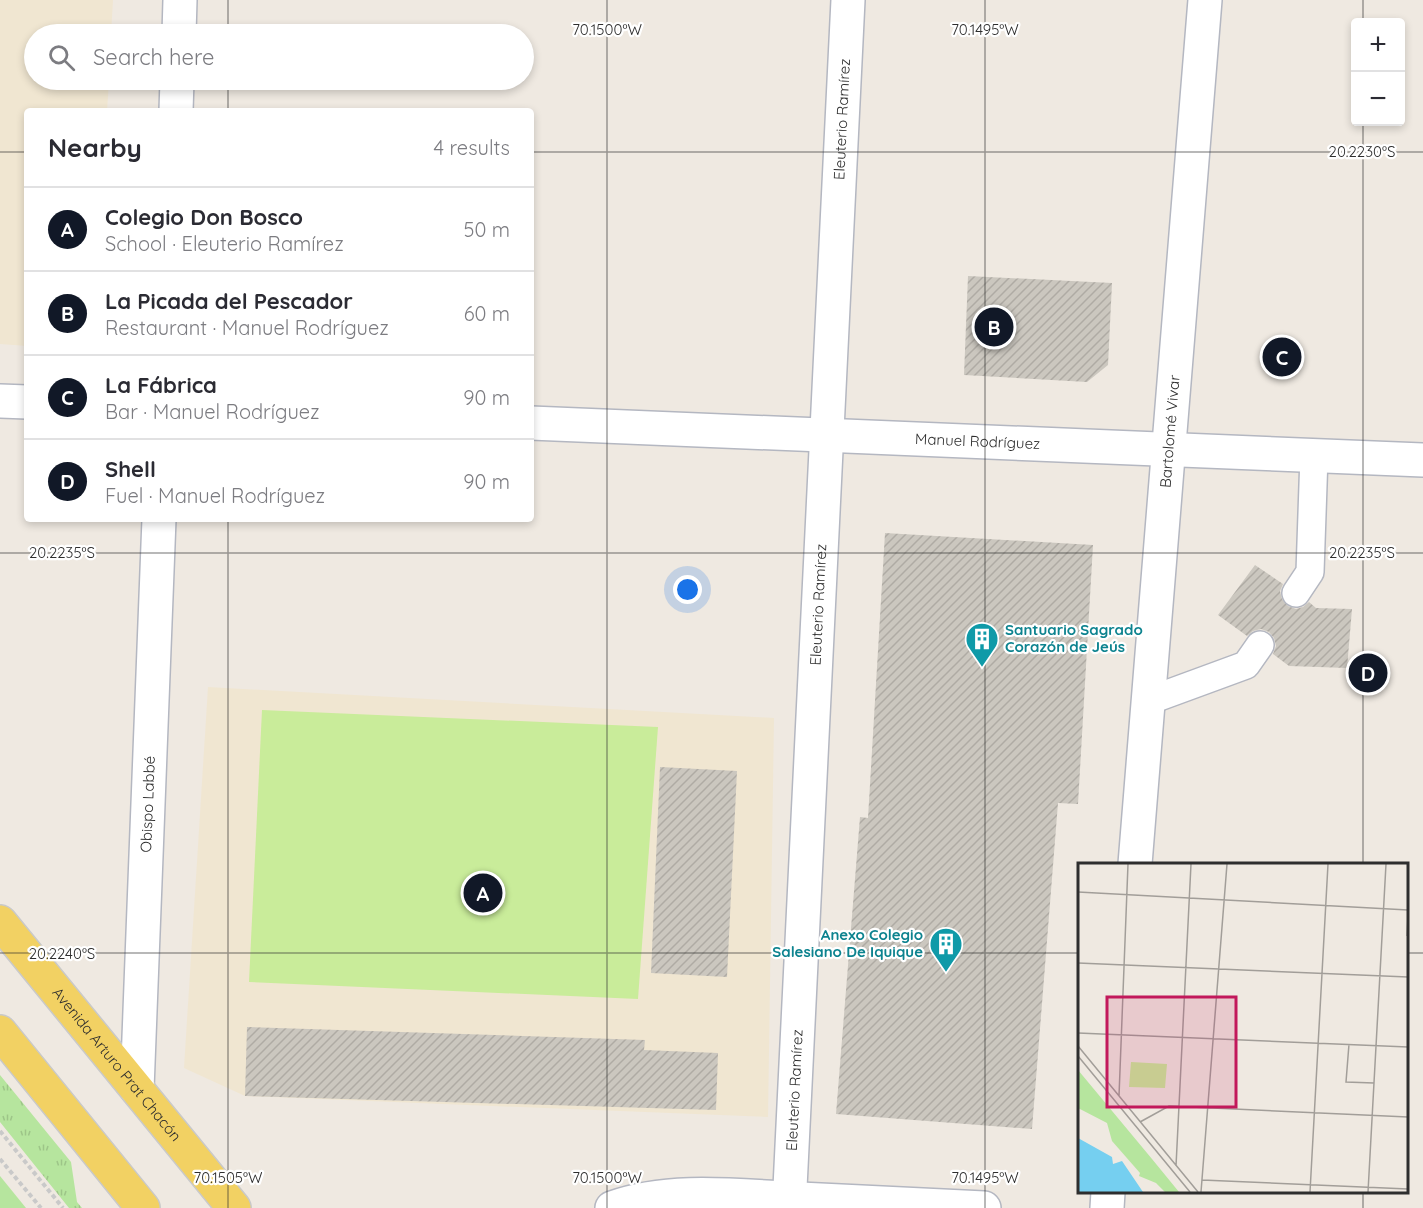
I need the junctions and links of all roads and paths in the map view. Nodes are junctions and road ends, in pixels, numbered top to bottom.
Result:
1 (180, 0) edge
2 (848, 0) edge
3 (1205, 0) edge
4 (179, 24) edge
5 (177, 90) edge
6 (176, 108) edge
7 (0, 401) edge
8 (24, 402) edge
9 (534, 423) edge
10 (827, 436) junction
11 (1169, 450) junction
12 (1314, 456) junction
13 (1423, 460) edge
14 (159, 522) edge
15 (1296, 593) dead end
16 (1260, 645) dead end
17 (1148, 701) junction
18 (1135, 863) edge
19 (0, 922) edge
20 (0, 1032) edge
21 (137, 1089) junction
22 (0, 1131) edge
23 (0, 1159) edge
24 (1108, 1193) edge
25 (790, 1203) edge
26 (41, 1208) edge
27 (63, 1208) edge
28 (143, 1208) edge
29 (234, 1208) edge
30 (612, 1208) edge
31 (984, 1208) edge
32 (1107, 1208) edge

1 - 4 street
2 - 10 street, Eleuterio Ramírez
3 - 11 street, Bartolomé Vivar
5 - 6 street
7 - 8 street
9 - 10 street, Manuel Rodríguez
10 - 11 street, Manuel Rodríguez
10 - 25 street, Eleuterio Ramírez
11 - 12 street, Manuel Rodríguez
11 - 17 street, Bartolomé Vivar
12 - 13 street, Manuel Rodríguez
12 - 15 lane
14 - 21 street, Obispo Labbé
16 - 17 lane
17 - 18 street, Bartolomé Vivar
19 - 21 main road, Avenida Arturo Prat Chacón
20 - 28 main road
21 - 29 main road, Avenida Arturo Prat Chacón
22 - 27 path
23 - 26 path
24 - 32 street
25 - 30 street
25 - 31 street

